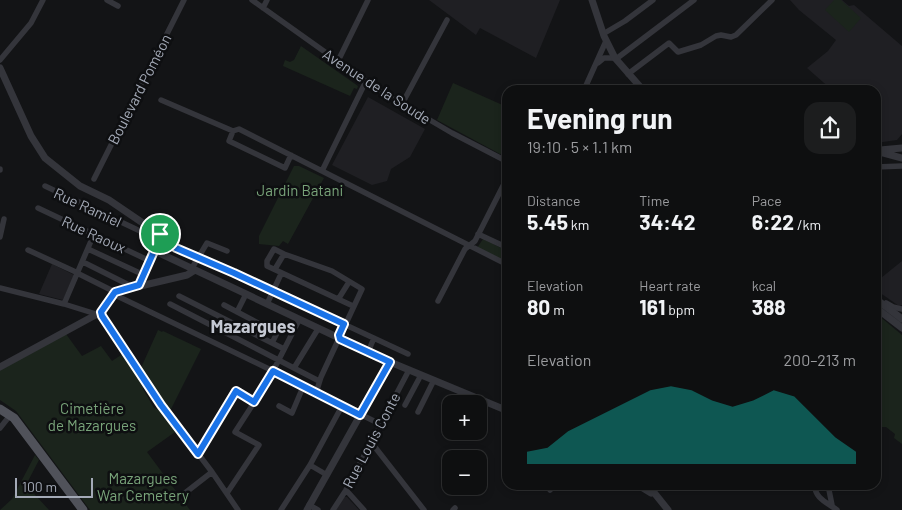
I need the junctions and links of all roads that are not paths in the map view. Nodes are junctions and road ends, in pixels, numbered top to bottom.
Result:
1 (43, 0) edge
2 (107, 0) edge
3 (184, 0) edge
4 (252, 0) edge
5 (267, 0) edge
6 (368, 0) edge
7 (592, 0) edge
8 (653, 0) edge
9 (694, 0) edge
10 (772, 0) edge
11 (118, 6) dead end
12 (263, 8) junction
13 (446, 20) dead end
14 (605, 37) junction
15 (616, 59) junction
16 (0, 60) edge
17 (338, 61) junction
18 (596, 65) junction
19 (0, 68) edge
20 (628, 74) junction
21 (366, 81) junction
22 (3, 83) edge
23 (586, 85) edge
24 (638, 85) edge
25 (161, 100) dead end
26 (402, 104) junction
27 (233, 131) junction
28 (900, 148) edge
29 (881, 150) edge
30 (881, 153) edge
31 (291, 155) junction
32 (892, 156) junction
33 (902, 158) edge
34 (502, 159) edge
35 (895, 166) junction
36 (902, 166) edge
37 (881, 167) edge
38 (322, 171) junction
39 (94, 179) dead end
40 (45, 186) dead end
41 (502, 188) edge
42 (38, 208) dead end
43 (4, 219) dead end
44 (94, 234) junction
45 (478, 234) junction
46 (0, 237) edge
47 (159, 237) junction
48 (502, 245) edge
49 (469, 246) junction
50 (88, 249) junction
51 (28, 250) dead end
52 (154, 251) junction
53 (227, 251) dead end
54 (284, 254) junction
55 (197, 258) junction
56 (150, 261) junction
57 (82, 262) junction
58 (502, 262) edge
59 (193, 269) junction
60 (275, 269) junction
61 (78, 273) junction
62 (144, 274) junction
63 (281, 274) junction
64 (349, 282) junction
65 (136, 286) junction
66 (0, 288) edge
67 (123, 289) junction
68 (274, 291) junction
69 (113, 294) junction
70 (246, 294) junction
71 (180, 296) dead end
72 (123, 298) junction
73 (339, 298) junction
74 (438, 301) dead end
75 (881, 301) edge
76 (881, 302) edge
77 (64, 304) junction
78 (170, 304) dead end
79 (267, 304) junction
80 (224, 305) dead end
81 (353, 306) junction
82 (902, 309) edge
83 (881, 310) edge
84 (237, 312) junction
85 (99, 313) junction
86 (902, 319) edge
87 (299, 320) junction
88 (344, 324) junction
89 (902, 327) edge
90 (318, 329) junction
91 (374, 338) junction
92 (340, 339) junction
93 (272, 343) junction
94 (284, 349) junction
95 (368, 352) junction
96 (408, 354) dead end
97 (278, 361) junction
98 (390, 362) junction
99 (0, 367) edge
100 (294, 368) junction
101 (409, 370) junction
102 (273, 371) junction
103 (421, 375) junction
104 (434, 380) junction
105 (320, 381) junction
106 (304, 387) junction
107 (316, 393) junction
108 (254, 402) junction
109 (405, 405) dead end
110 (279, 406) dead end
111 (342, 406) junction
112 (502, 408) edge
113 (418, 412) dead end
114 (4, 413) edge
115 (360, 415) junction
116 (380, 424) junction
117 (0, 428) edge
118 (371, 442) junction
119 (198, 454) junction
120 (310, 465) junction
121 (212, 472) junction
122 (326, 475) junction
123 (346, 490) junction
124 (653, 490) edge
125 (815, 490) edge
126 (829, 490) edge
127 (185, 493) dead end
128 (227, 494) junction
129 (308, 507) edge
130 (834, 508) edge
131 (82, 510) edge
132 (238, 510) edge
133 (281, 510) edge
134 (318, 510) edge
135 (332, 510) edge
136 (364, 510) edge
137 (424, 510) edge
138 (668, 510) edge

1 - 16 street
2 - 11 street
3 - 39 street, Boulevard Poméon
4 - 12 street, Avenue de la Soude
5 - 12 street
6 - 17 street
7 - 14 street
8 - 14 street
9 - 15 street
10 - 20 street
12 - 17 street, Avenue de la Soude
13 - 26 street
14 - 15 street
14 - 18 street
15 - 18 street
15 - 20 street
17 - 21 street, Avenue de la Soude
18 - 23 street
19 - 22 street
20 - 24 street
21 - 26 street, Avenue de la Soude
21 - 38 street
22 - 47 street
25 - 27 street
26 - 34 street, Avenue de la Soude
27 - 31 street
27 - 31 street
28 - 29 street
28 - 32 street
30 - 32 street
31 - 38 street
32 - 33 street
32 - 35 street
35 - 36 street
35 - 37 street
38 - 49 street
40 - 47 street, Rue Ramiel
41 - 45 street
42 - 44 street, Rue Raoux
43 - 46 street
44 - 50 street
44 - 56 street, Rue Raoux
45 - 48 street
45 - 49 street
47 - 52 street
47 - 55 street, Rue Ramiel
49 - 58 street
49 - 74 street
50 - 57 street
50 - 62 street
51 - 61 street
52 - 56 street
52 - 59 street
53 - 55 street
54 - 60 street
54 - 60 street
54 - 64 street
55 - 59 street
55 - 68 street, Rue Ramiel
56 - 62 street
57 - 61 street
57 - 65 street
59 - 65 street
59 - 70 street
60 - 63 street
61 - 69 street
61 - 77 street
62 - 65 street
63 - 68 street
63 - 73 street
64 - 73 street
64 - 81 street
65 - 67 street
66 - 77 street
67 - 69 street
67 - 72 street
68 - 79 street
68 - 88 street, Rue Ramiel
69 - 72 street
69 - 85 street
70 - 79 street
70 - 84 street
71 - 93 street
72 - 102 street
73 - 81 street
75 - 82 street
76 - 86 street
77 - 85 street
78 - 97 street
79 - 87 street
80 - 84 street
81 - 88 street
83 - 89 street
84 - 93 street
85 - 99 street
85 - 119 street
87 - 90 street
87 - 94 street
88 - 91 street, Rue Ramiel
88 - 92 street
90 - 92 street
90 - 100 street
91 - 95 street
91 - 96 street, Rue Ramiel
92 - 95 street
92 - 105 street
93 - 94 street
94 - 97 street
95 - 98 street
97 - 100 street
97 - 102 street
98 - 101 street
98 - 115 street
100 - 105 street
101 - 103 street
101 - 116 street, Rue Louis Conte
102 - 106 street
102 - 108 street
103 - 104 street
103 - 109 street
104 - 112 street
104 - 113 street
105 - 107 street
106 - 107 street
106 - 110 street
107 - 111 street
108 - 119 street
108 - 128 street
111 - 115 street
111 - 120 street
114 - 117 street
114 - 131 main road
115 - 116 street
115 - 122 street
116 - 118 street, Rue Louis Conte
118 - 123 street, Rue Louis Conte
118 - 137 street
119 - 121 street
120 - 122 street
120 - 133 street
121 - 127 street
121 - 128 street
122 - 129 street
123 - 135 street, Rue Louis Conte
123 - 136 street
124 - 138 street
125 - 130 street
126 - 130 street
128 - 132 street
129 - 134 street

